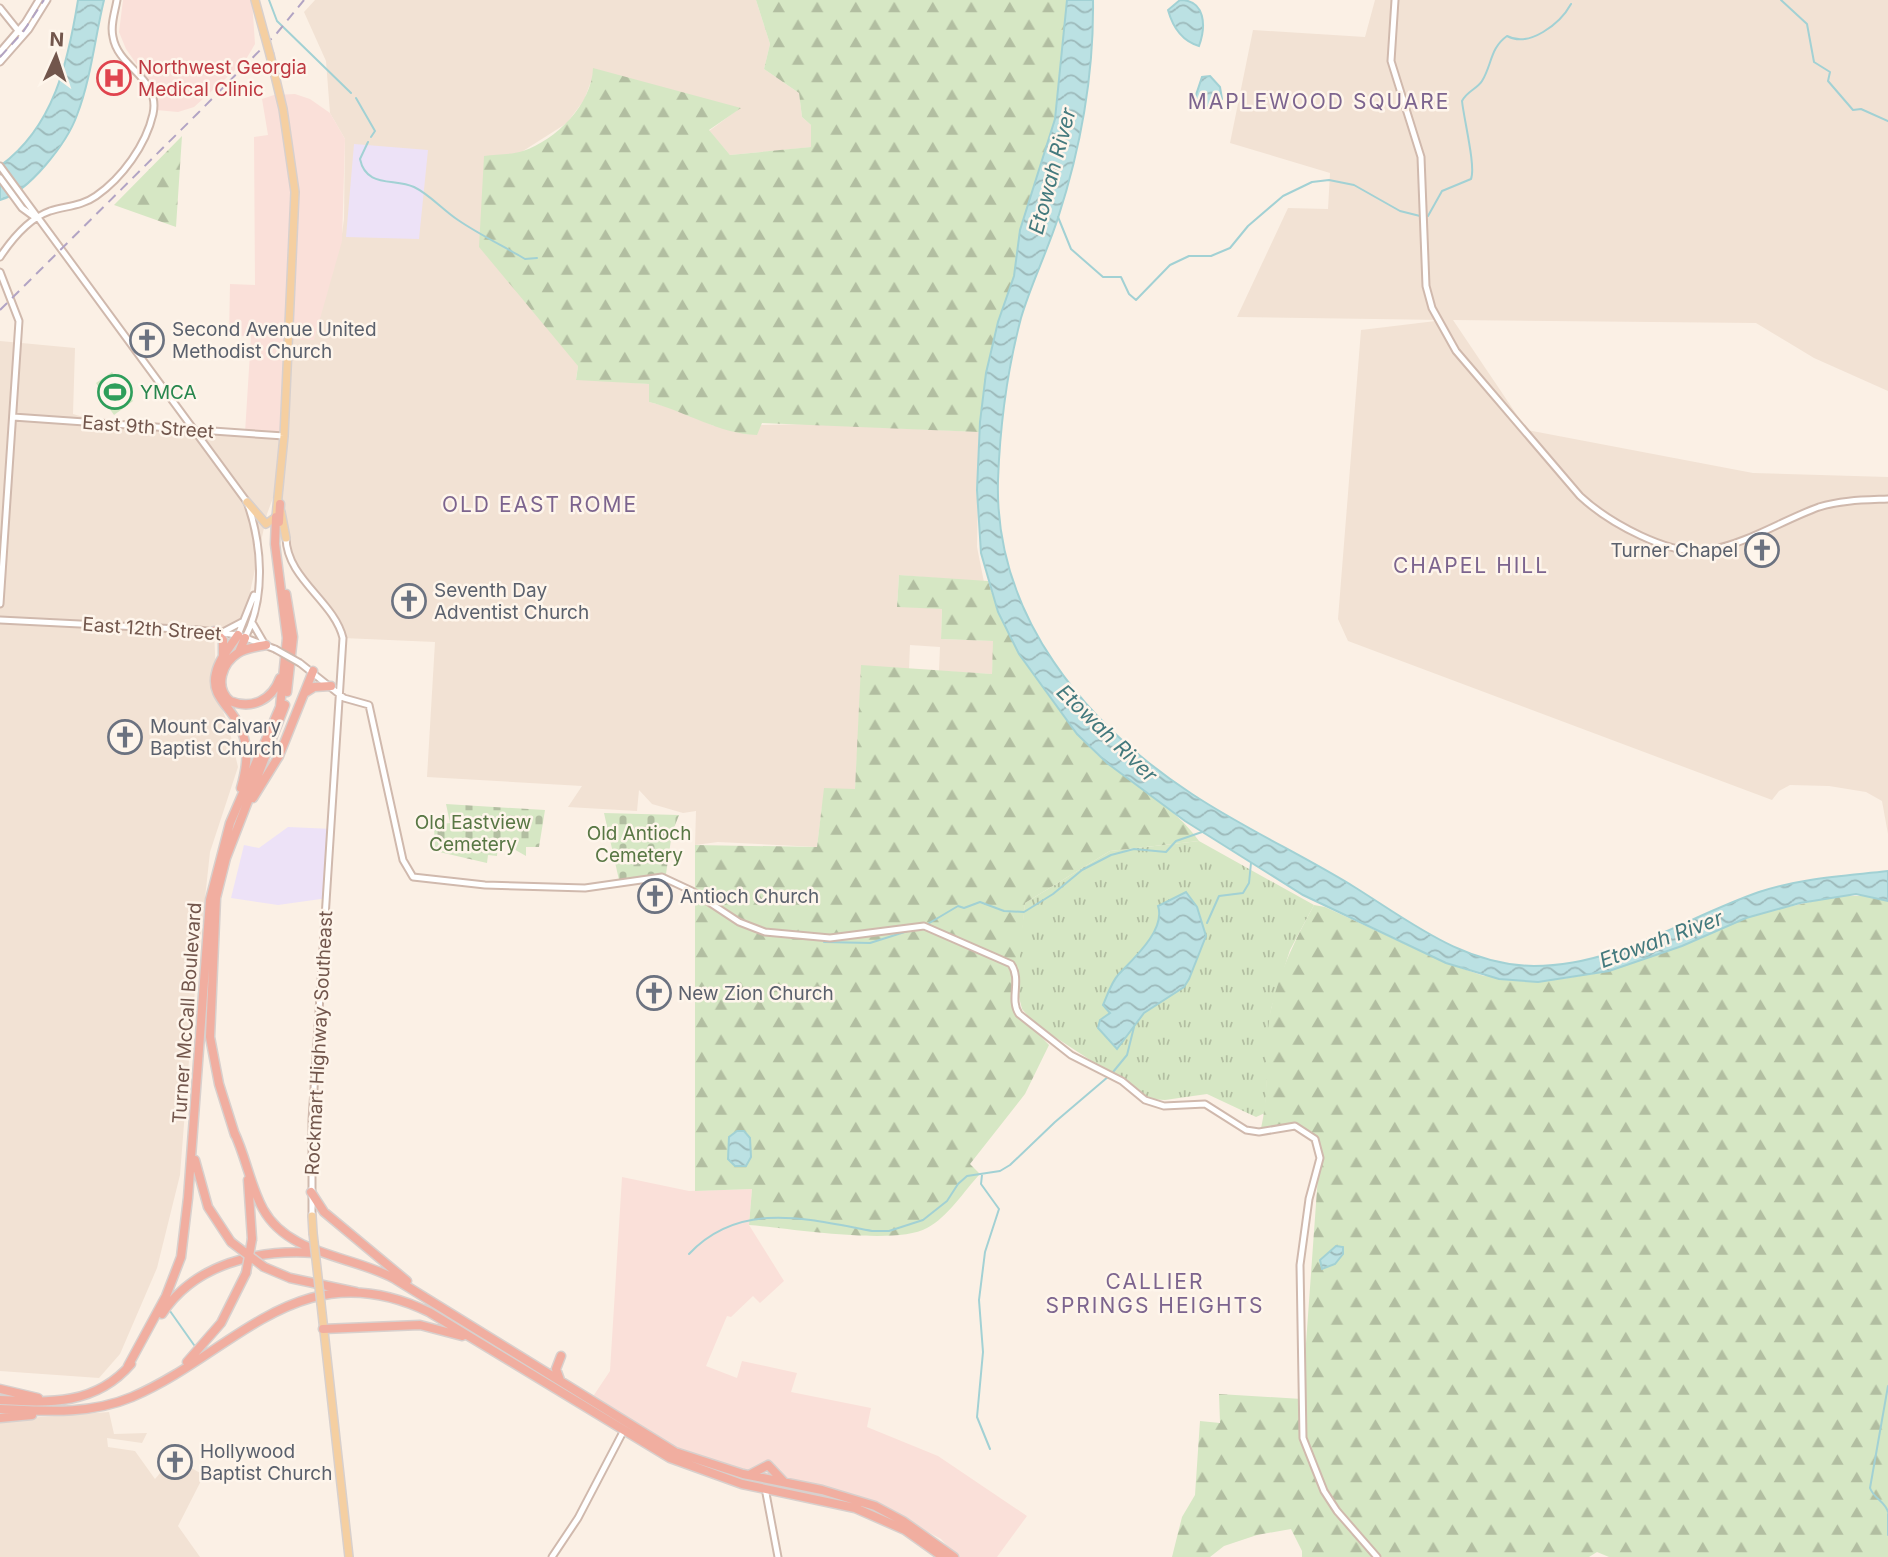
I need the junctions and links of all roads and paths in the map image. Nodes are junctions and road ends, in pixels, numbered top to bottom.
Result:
1 (39, 0) edge
2 (47, 0) edge
3 (117, 0) edge
4 (256, 0) edge
5 (1395, 0) edge
6 (0, 8) edge
7 (21, 34) junction
8 (0, 52) edge
9 (0, 62) edge
10 (0, 166) edge
11 (0, 178) edge
12 (20, 199) junction
13 (36, 218) junction
14 (0, 257) edge
15 (0, 272) edge
16 (13, 417) junction
17 (195, 430) junction
18 (284, 436) junction
19 (1888, 499) edge
20 (279, 500) junction
21 (247, 502) junction
22 (276, 517) junction
23 (286, 538) joint
24 (257, 589) junction
25 (0, 604) edge
26 (0, 620) edge
27 (244, 620) junction
28 (253, 621) junction
29 (218, 632) junction
30 (242, 637) junction
31 (266, 645) junction
32 (239, 652) junction
33 (223, 657) junction
34 (286, 659) junction
35 (313, 671) junction
36 (343, 676) junction
37 (323, 679) junction
38 (331, 686) junction
39 (306, 692) junction
40 (341, 696) junction
41 (244, 812) junction
42 (230, 823) junction
43 (194, 1122) junction
44 (234, 1132) junction
45 (311, 1192) junction
46 (324, 1212) junction
47 (312, 1216) junction
48 (338, 1256) junction
49 (419, 1293) junction
50 (369, 1295) junction
51 (401, 1301) junction
52 (405, 1325) junction
53 (323, 1329) junction
54 (487, 1348) junction
55 (561, 1356) dead end
56 (128, 1366) junction
57 (180, 1369) junction
58 (564, 1385) junction
59 (0, 1390) edge
60 (0, 1400) edge
61 (65, 1402) junction
62 (0, 1409) edge
63 (57, 1412) junction
64 (0, 1418) edge
65 (625, 1427) junction
66 (749, 1475) junction
67 (765, 1478) junction
68 (785, 1482) junction
69 (765, 1489) junction
70 (349, 1557) edge
71 (552, 1557) edge
72 (778, 1557) edge
73 (943, 1557) edge
74 (954, 1557) edge
75 (1377, 1557) edge

1 - 7 street
2 - 7 street
3 - 13 street
4 - 18 main road, Turner McCall Boulevard, bridge
5 - 19 street
6 - 7 street
7 - 8 street
7 - 9 street
10 - 12 street
11 - 12 street
12 - 13 street
13 - 14 street
13 - 17 street
15 - 16 street
16 - 17 street, East 9th Street
16 - 25 street
17 - 18 street, East 9th Street
17 - 21 street
18 - 20 main road, Turner McCall Boulevard
20 - 22 main road, Turner McCall Boulevard
20 - 23 main road
20 - 41 highway, Turner McCall Boulevard
21 - 22 main road
21 - 24 street
22 - 34 highway, Turner McCall Boulevard
23 - 36 street, Rockmart Highway Southeast
24 - 27 street
24 - 28 street
26 - 29 street, East 12th Street
27 - 29 street
27 - 30 street
28 - 30 street
28 - 31 street
29 - 30 street, East 12th Street
29 - 33 highway
30 - 31 street, East 12th Street
30 - 32 highway
30 - 33 highway
31 - 32 highway
31 - 35 street, East 12th Street, bridge
32 - 34 highway
33 - 42 highway
34 - 42 highway, Turner McCall Boulevard
35 - 37 street, East 12th Street
35 - 39 highway
36 - 37 street
36 - 40 street, Rockmart Highway Southeast
37 - 38 street, East 12th Street
38 - 39 highway
38 - 40 street, East 12th Street
39 - 41 highway
40 - 45 street, Rockmart Highway Southeast
40 - 75 street, East 12th Street
41 - 44 highway, Turner McCall Boulevard
42 - 43 highway, Turner McCall Boulevard
43 - 50 highway, bridge
43 - 56 highway, Turner McCall Boulevard
44 - 48 highway
44 - 57 highway, Turner McCall Boulevard, bridge
45 - 46 highway
45 - 47 street, Rockmart Highway Southeast
46 - 47 highway
46 - 49 highway
47 - 53 main road, Rockmart Highway Southeast, bridge
48 - 49 highway
48 - 56 highway
49 - 58 highway
50 - 51 highway
50 - 57 highway
51 - 52 highway
51 - 54 highway
52 - 53 highway
52 - 54 highway
53 - 70 main road, Rockmart Highway Southeast
54 - 65 highway
55 - 58 highway
56 - 61 highway
57 - 63 highway
58 - 65 highway
59 - 61 highway
60 - 61 highway
62 - 63 highway
63 - 64 highway
65 - 66 highway
65 - 69 highway
65 - 71 street
66 - 67 highway
66 - 68 highway
67 - 68 highway
67 - 69 street
68 - 74 highway
69 - 72 street
69 - 73 highway

